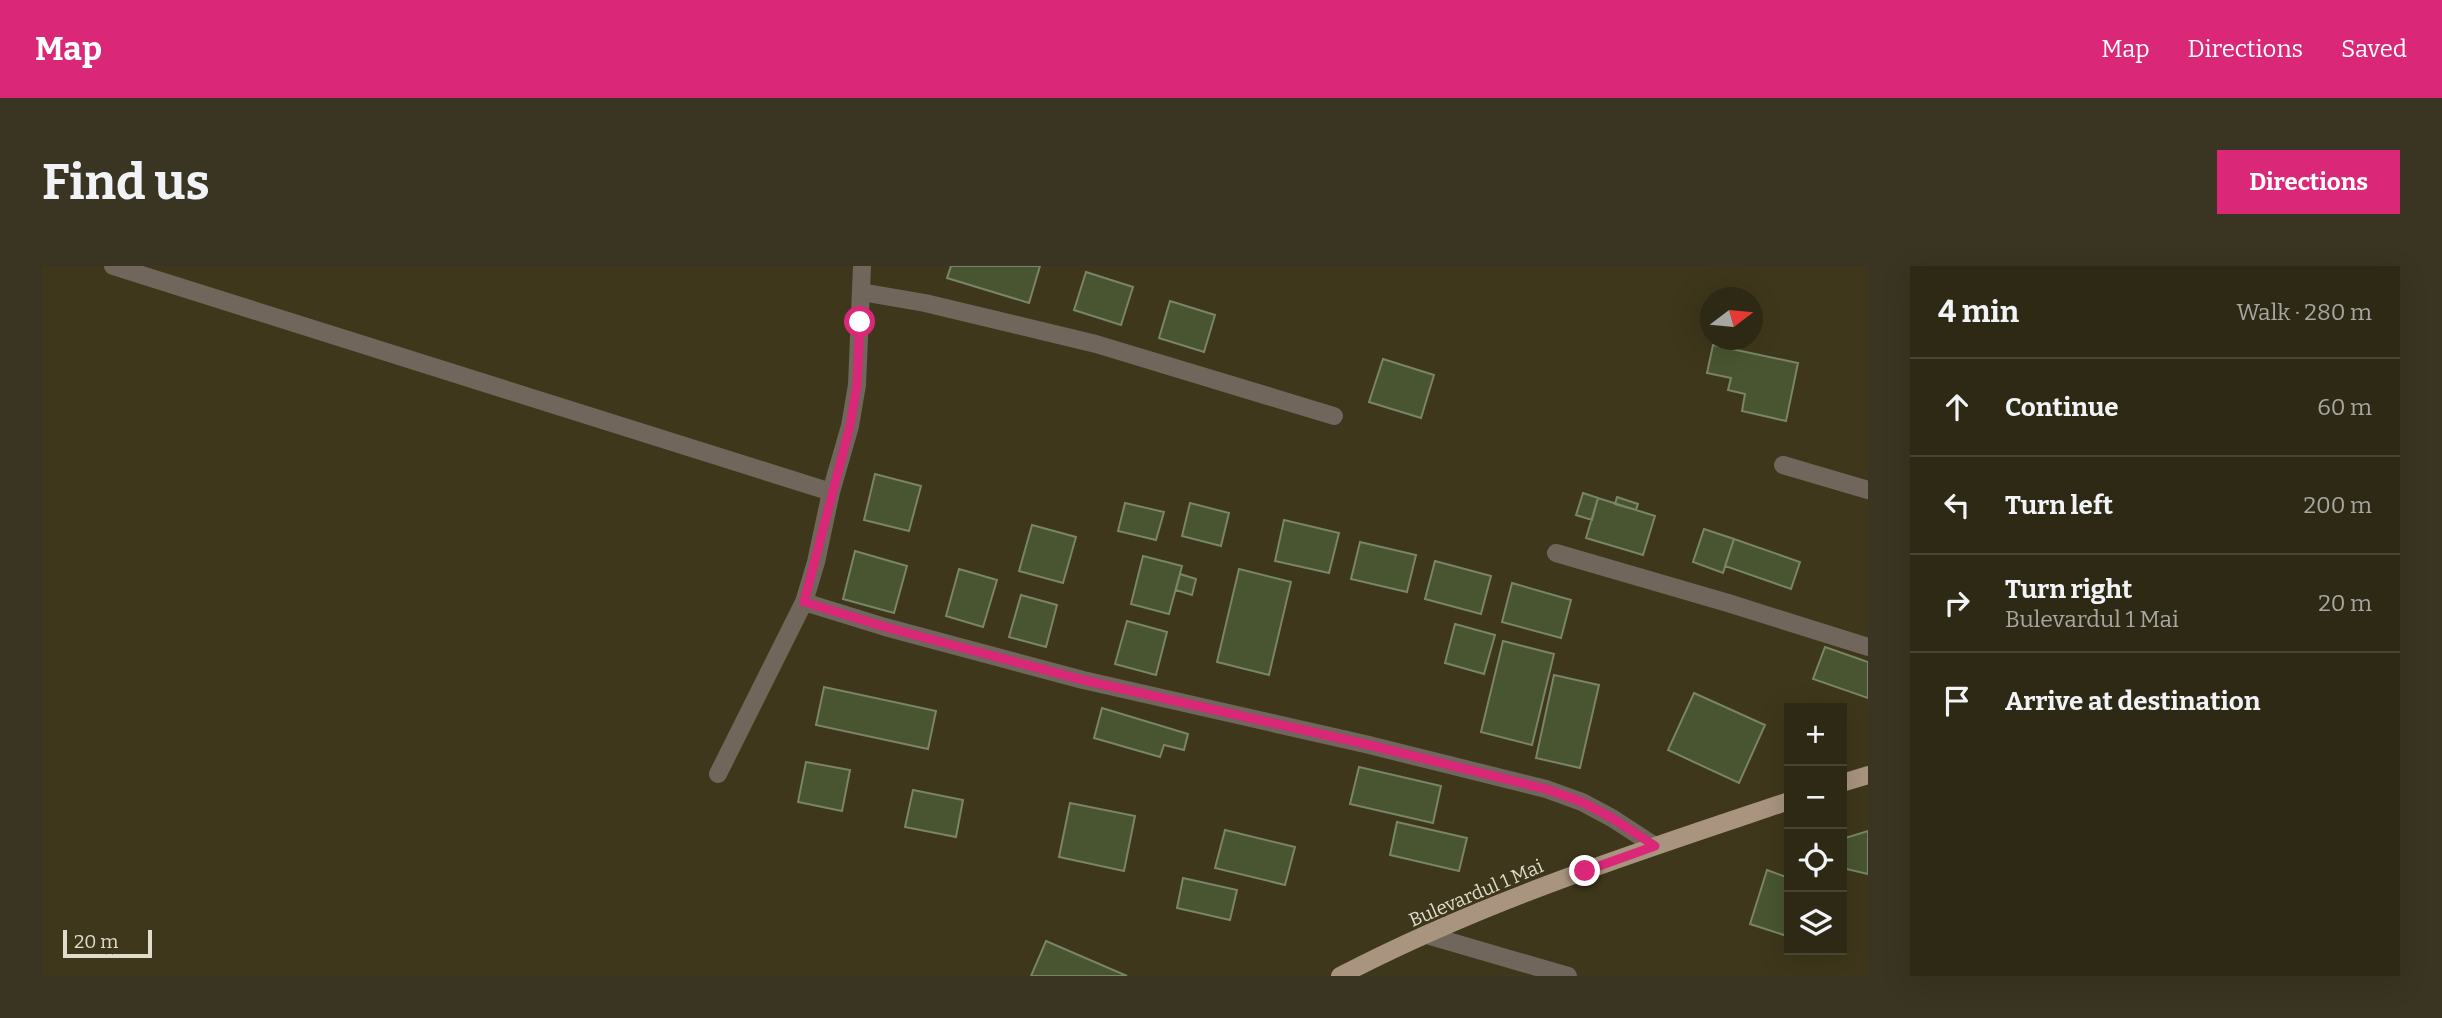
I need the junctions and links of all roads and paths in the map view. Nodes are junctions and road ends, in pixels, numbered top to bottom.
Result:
1 (113, 266) edge
2 (862, 266) edge
3 (861, 292) junction
4 (1334, 416) dead end
5 (1783, 465) dead end
6 (1868, 490) edge
7 (831, 492) junction
8 (1556, 553) dead end
9 (804, 602) junction
10 (1868, 647) edge
11 (718, 774) dead end
12 (1868, 775) edge
13 (1847, 781) edge
14 (1784, 803) edge
15 (1655, 846) junction
16 (1427, 935) junction
17 (1340, 976) edge
18 (1567, 976) edge

1 - 7 street
2 - 3 street
3 - 4 street
3 - 7 street
5 - 6 street
7 - 9 street
8 - 10 street
9 - 11 street
9 - 15 street
12 - 13 main road
14 - 15 main road, Bulevardul 1 Mai
15 - 16 main road, Bulevardul 1 Mai
16 - 17 main road, Bulevardul 1 Mai
16 - 18 street

